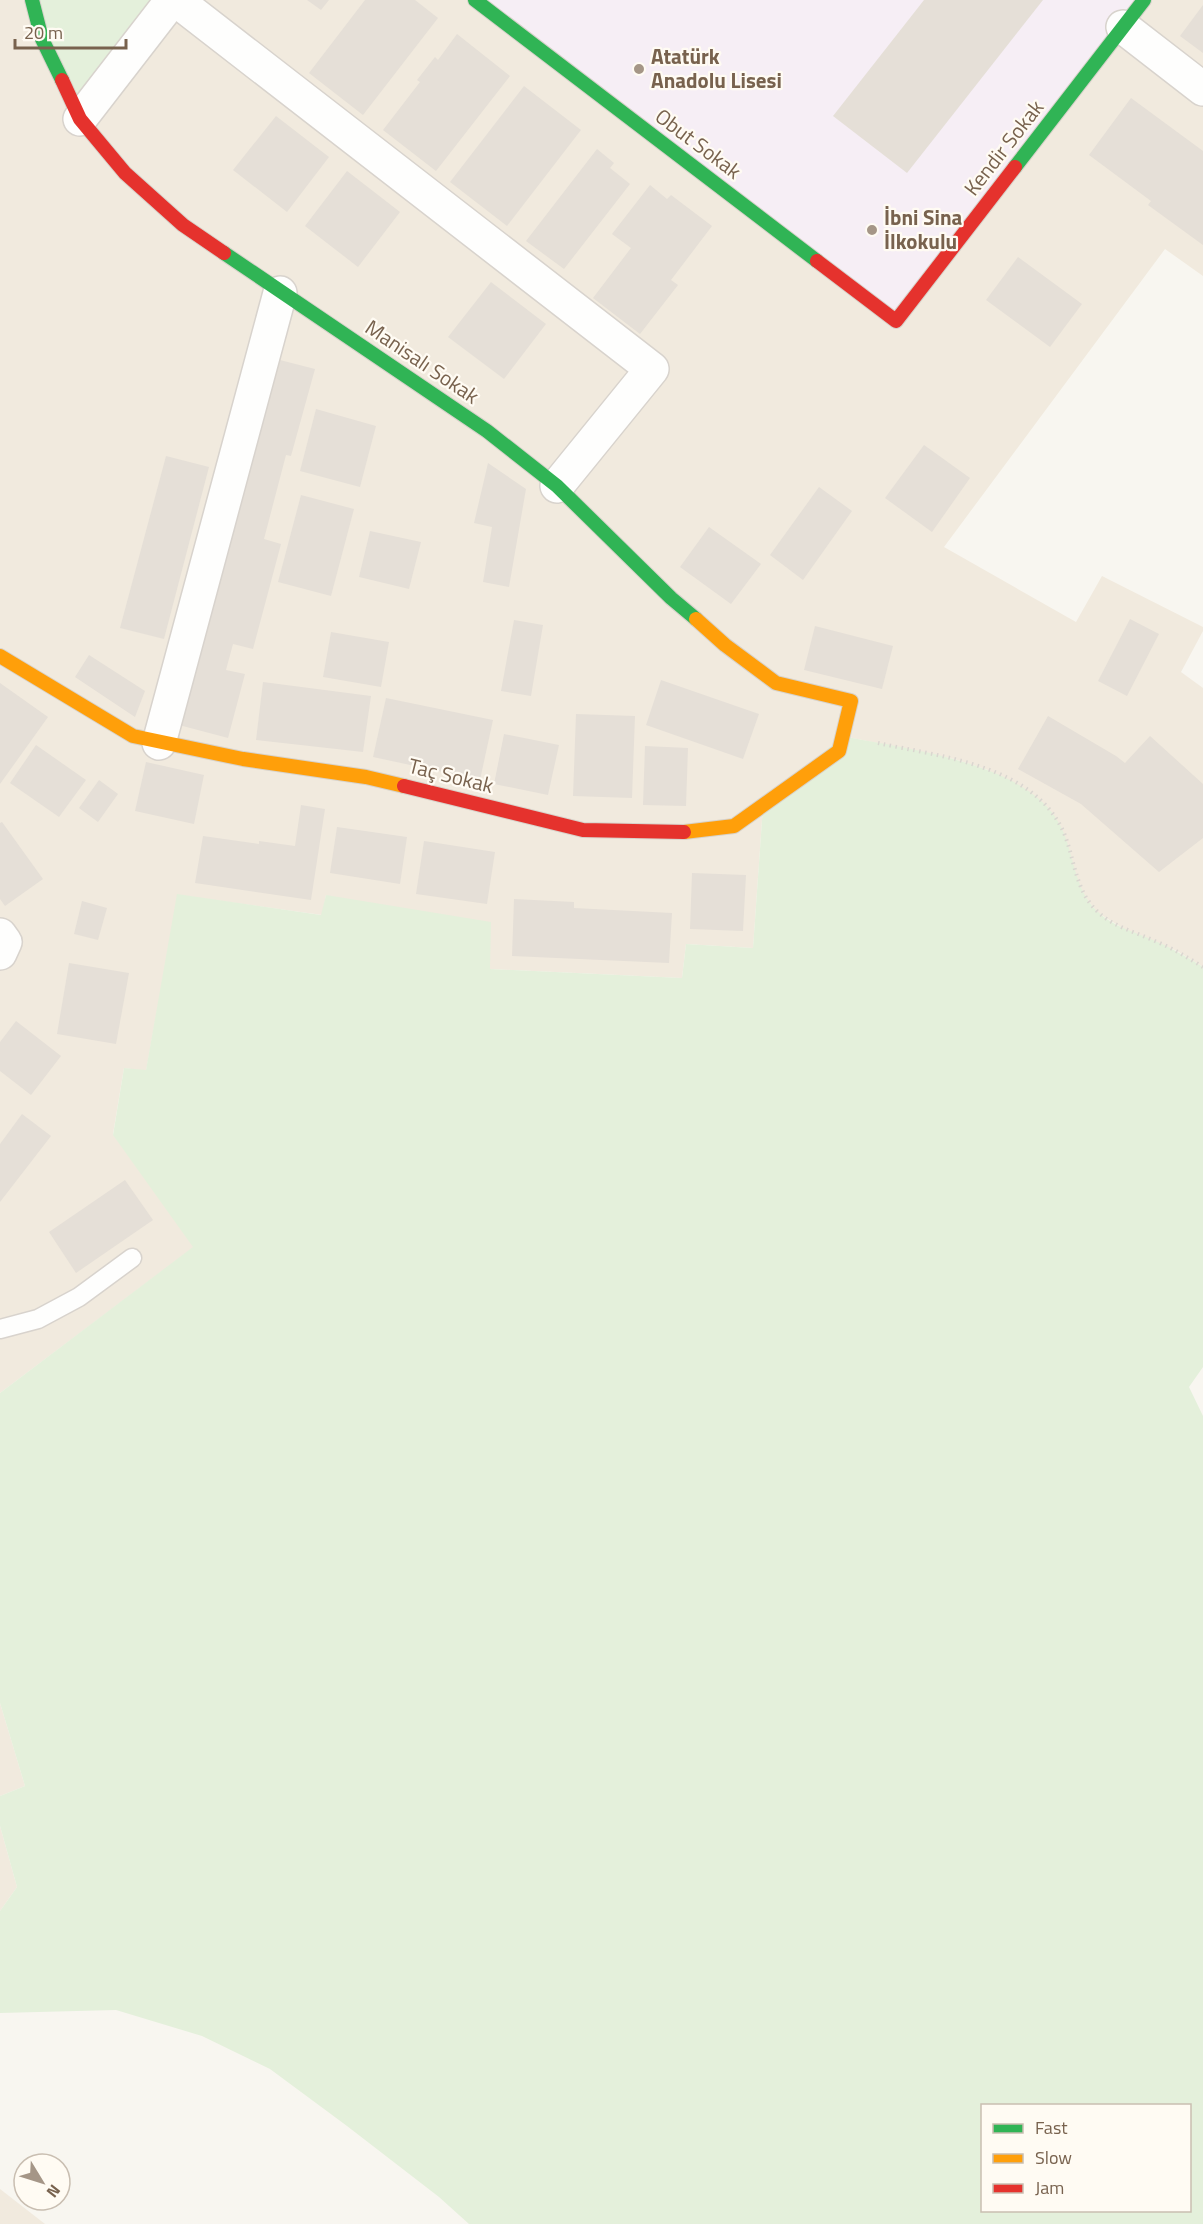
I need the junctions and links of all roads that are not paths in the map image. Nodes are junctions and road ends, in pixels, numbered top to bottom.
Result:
1 (32, 0) edge
2 (174, 0) edge
3 (475, 0) edge
4 (1144, 0) edge
5 (1123, 27) junction
6 (1203, 89) edge
7 (80, 120) junction
8 (280, 293) junction
9 (896, 321) joint
10 (557, 486) junction
11 (0, 656) edge
12 (851, 701) joint
13 (159, 743) junction
14 (0, 935) edge
15 (0, 952) edge
16 (132, 1258) dead end
17 (0, 1329) edge

1 - 7 street, Manisalı Sokak
2 - 7 street
2 - 10 street
3 - 9 street, Obut Sokak
4 - 5 street, Kendir Sokak
5 - 6 street
5 - 9 street, Kendir Sokak
7 - 8 street, Manisalı Sokak
8 - 10 street, Manisalı Sokak
8 - 13 street
10 - 12 street, Manisalı Sokak
11 - 13 street, Taç Sokak
12 - 13 street, Taç Sokak
14 - 15 street
16 - 17 lane

